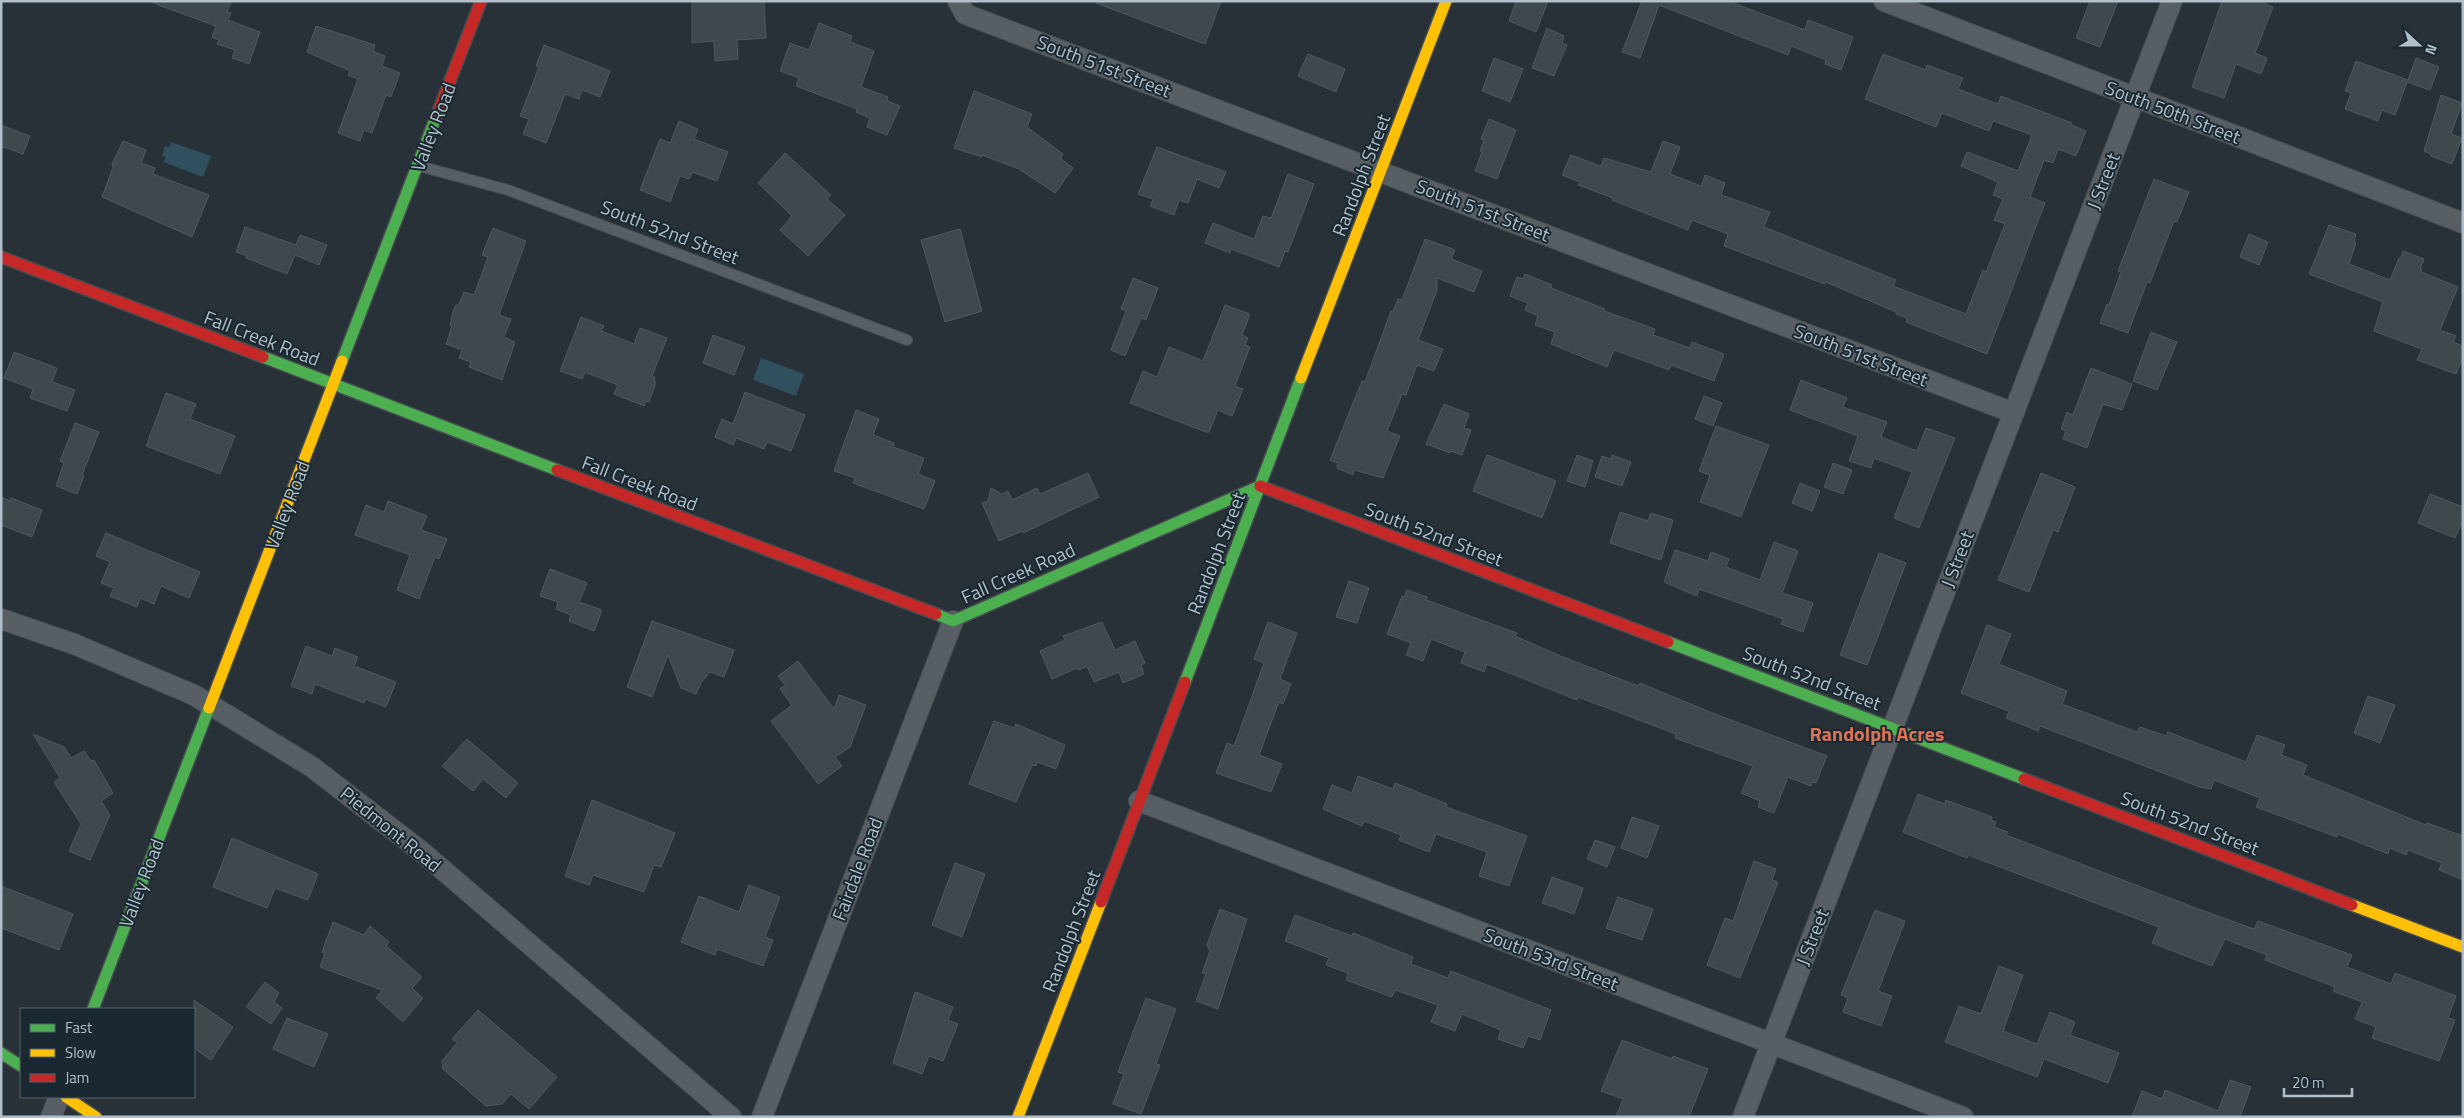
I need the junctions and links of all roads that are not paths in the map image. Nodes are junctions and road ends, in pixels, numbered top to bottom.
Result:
1 (958, 1) edge
2 (1446, 1) edge
3 (1884, 1) edge
4 (2172, 1) edge
5 (479, 2) edge
6 (2135, 98) junction
7 (418, 165) junction
8 (1381, 171) junction
9 (2463, 223) edge
10 (1, 257) edge
11 (907, 340) dead end
12 (334, 384) junction
13 (2014, 413) junction
14 (1260, 486) junction
15 (1, 619) edge
16 (952, 621) junction
17 (210, 706) junction
18 (1892, 728) junction
19 (1139, 802) junction
20 (2463, 946) edge
21 (93, 1008) edge
22 (1771, 1043) junction
23 (1, 1053) edge
24 (20, 1065) edge
25 (58, 1098) edge
26 (68, 1098) edge
27 (51, 1117) edge
28 (96, 1117) edge
29 (731, 1117) edge
30 (762, 1117) edge
31 (1018, 1117) edge
32 (1743, 1117) edge
33 (1963, 1117) edge

1 - 8 street, South 51st Street
2 - 8 street, Randolph Street
3 - 6 street, South 50th Street
4 - 6 street, J Street
5 - 7 street, Valley Road
6 - 9 street, South 50th Street
6 - 13 street, J Street
7 - 11 lane, South 52nd Street
7 - 12 street, Valley Road
8 - 13 street, South 51st Street
8 - 14 street, Randolph Street
10 - 12 street, Fall Creek Road
12 - 16 street, Fall Creek Road
12 - 17 street, Valley Road
13 - 18 street, J Street
14 - 16 street, Fall Creek Road
14 - 18 street, South 52nd Street
14 - 19 street, Randolph Street
15 - 17 street, Piedmont Road
16 - 30 street, Fairdale Road
17 - 21 street, Valley Road
17 - 29 street, Piedmont Road
18 - 20 street, South 52nd Street
18 - 22 street, J Street
19 - 22 street, South 53rd Street
19 - 31 street, Randolph Street
22 - 32 street, J Street
22 - 33 street, South 53rd Street
23 - 24 street
25 - 27 street
26 - 28 street

